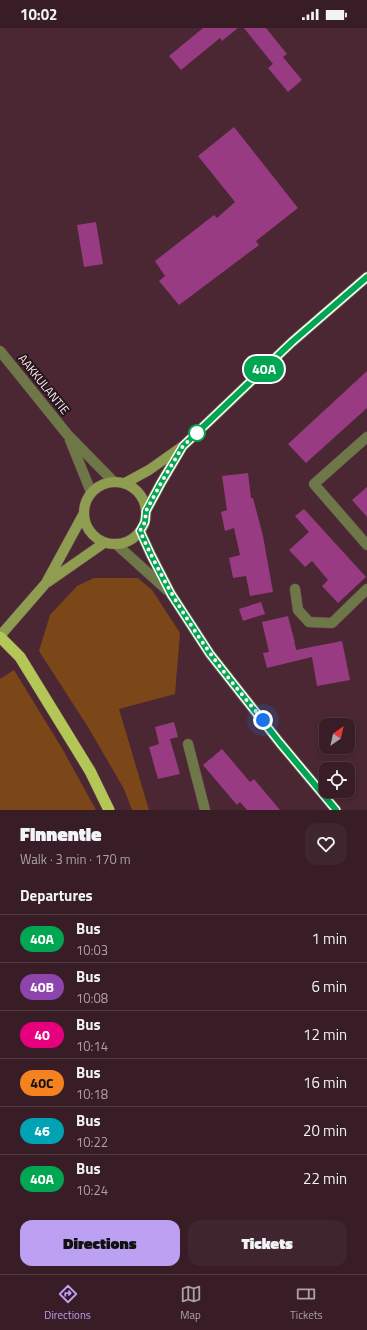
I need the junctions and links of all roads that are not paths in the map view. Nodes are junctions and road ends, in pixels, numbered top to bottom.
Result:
1 (367, 277) edge
2 (0, 351) edge
3 (68, 434) junction
4 (367, 437) edge
5 (183, 446) junction
6 (113, 481) junction
7 (125, 483) junction
8 (91, 492) junction
9 (146, 511) junction
10 (83, 515) junction
11 (140, 531) junction
12 (104, 543) junction
13 (116, 544) junction
14 (367, 545) edge
15 (46, 583) junction
16 (294, 589) dead end
17 (367, 589) edge
18 (171, 594) junction
19 (0, 637) edge
20 (188, 744) dead end
21 (109, 810) edge
22 (205, 810) edge
23 (336, 810) edge

1 - 5 main road
2 - 3 street, AAKKULANTIE
3 - 6 street, AAKKULANTIE
3 - 8 street, AAKKULANTIE
4 - 14 street
5 - 7 main road
5 - 9 main road
6 - 7 main road
6 - 8 main road
7 - 9 main road
8 - 10 main road
9 - 11 main road
10 - 12 main road
10 - 15 main road
11 - 13 main road
11 - 18 street
12 - 13 main road
12 - 15 main road
13 - 18 street
15 - 19 main road
16 - 17 street
18 - 23 street
19 - 21 highway
20 - 22 street

